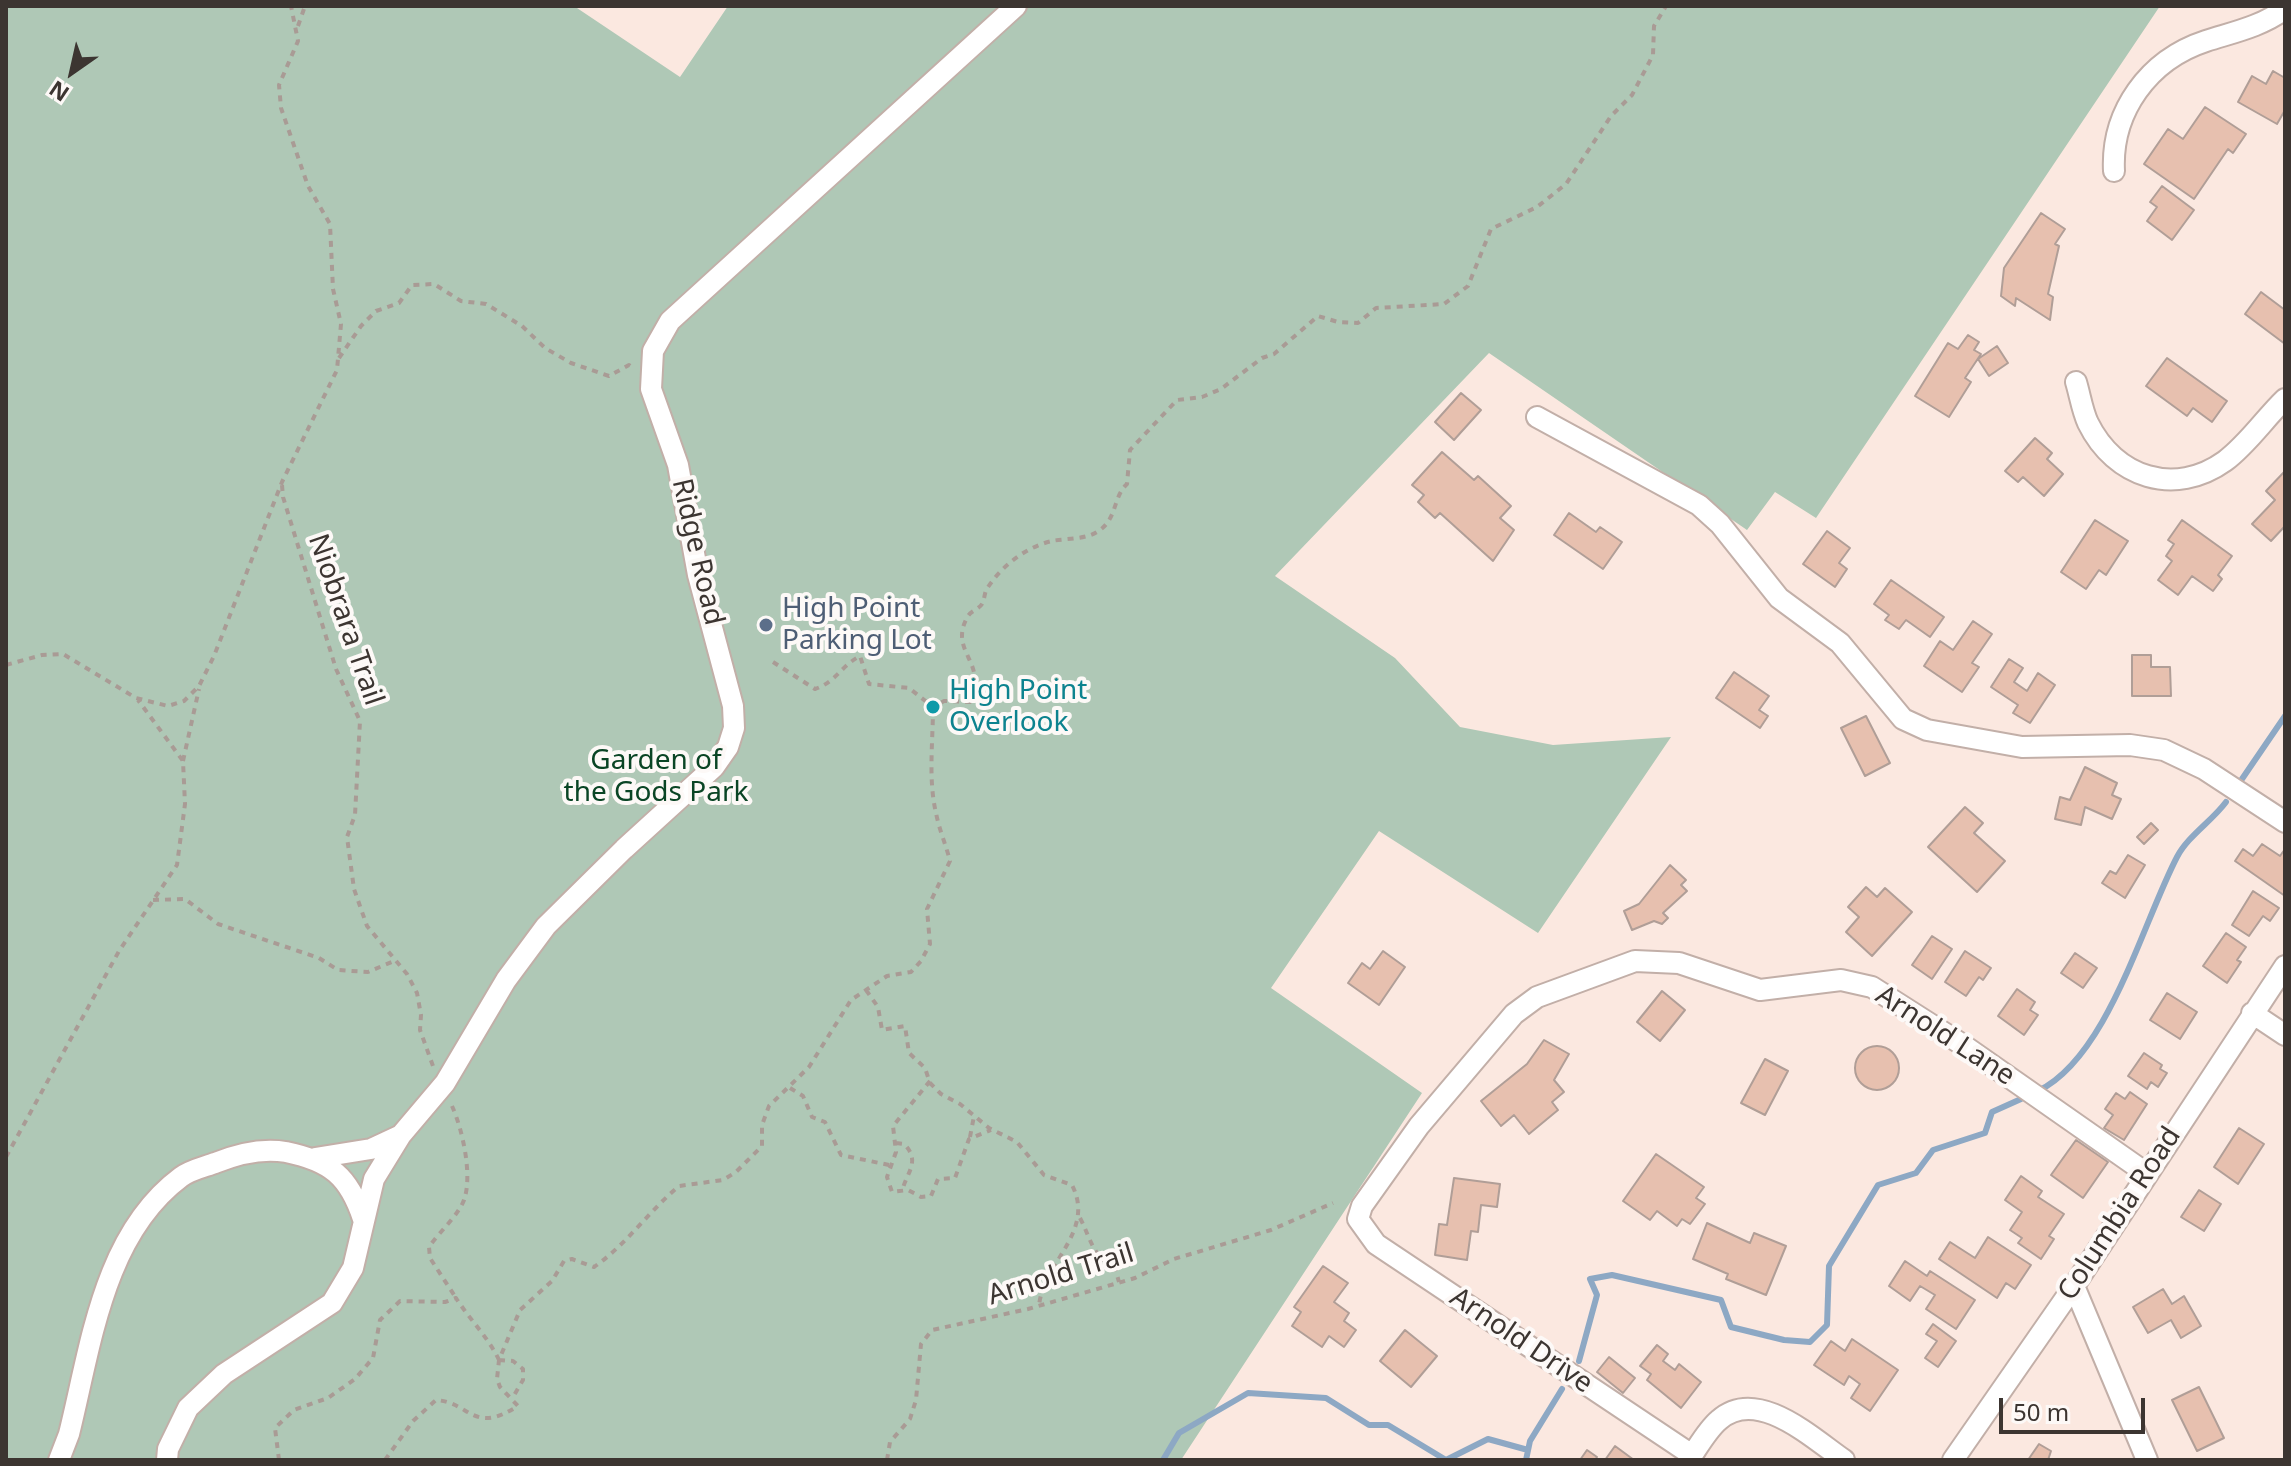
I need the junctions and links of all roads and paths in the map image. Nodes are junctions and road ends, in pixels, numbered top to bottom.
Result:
1 (291, 6) edge
2 (305, 6) edge
3 (1016, 6) edge
4 (1666, 6) edge
5 (2285, 9) edge
6 (297, 27) junction
7 (2114, 171) dead end
8 (337, 360) junction
9 (637, 374) dead end
10 (2076, 382) dead end
11 (2285, 399) edge
12 (1537, 417) dead end
13 (282, 482) junction
14 (773, 662) dead end
15 (6, 665) edge
16 (199, 686) junction
17 (136, 698) junction
18 (933, 707) junction
19 (183, 761) junction
20 (2285, 822) edge
21 (152, 900) junction
22 (394, 961) junction
23 (2285, 966) edge
24 (866, 990) junction
25 (2252, 1013) junction
26 (2285, 1035) edge
27 (930, 1081) junction
28 (445, 1083) junction
29 (790, 1088) junction
30 (974, 1116) junction
31 (993, 1130) junction
32 (401, 1135) junction
33 (969, 1139) junction
34 (896, 1143) junction
35 (6, 1157) edge
36 (315, 1158) junction
37 (889, 1165) junction
38 (2146, 1173) junction
39 (902, 1191) junction
40 (1333, 1203) dead end
41 (1079, 1215) junction
42 (363, 1219) junction
43 (1358, 1219) joint
44 (1119, 1283) junction
45 (2074, 1286) junction
46 (456, 1298) junction
47 (1039, 1306) junction
48 (499, 1360) junction
49 (513, 1398) junction
50 (1691, 1457) edge
51 (59, 1460) edge
52 (167, 1460) edge
53 (279, 1460) edge
54 (385, 1460) edge
55 (887, 1460) edge
56 (1844, 1460) edge
57 (1953, 1460) edge
58 (2147, 1460) edge

1 - 6 path, Niobrara Trail
2 - 6 path
3 - 28 street, Ridge Road
4 - 18 path
5 - 7 street
6 - 8 path, Niobrara Trail
8 - 9 path
8 - 13 path, Niobrara Trail
10 - 11 street
12 - 20 street
13 - 16 path, Niobrara Trail
13 - 22 path, Niobrara Trail
14 - 18 path
15 - 17 path
16 - 17 path
16 - 19 path, Niobrara Trail
17 - 19 path
18 - 24 path
19 - 21 path, Niobrara Trail
21 - 22 path
21 - 35 path, Niobrara Trail
22 - 28 path, Niobrara Trail
23 - 25 street, Columbia Road
24 - 27 path
24 - 29 path
25 - 26 street
25 - 38 street, Columbia Road
27 - 30 path
27 - 34 path
28 - 32 street, Ridge Road
28 - 46 path, Niobrara Trail
29 - 37 path
29 - 48 path
30 - 31 path
30 - 33 path
31 - 33 path
31 - 41 path
32 - 36 street, Ridge Road
32 - 42 street, Ridge Road
33 - 39 path
34 - 37 path
34 - 39 path
36 - 42 street
36 - 51 street
37 - 39 path
38 - 43 street, Arnold Lane
38 - 45 street, Columbia Road
40 - 44 path, Arnold Trail
41 - 44 path
41 - 47 path
42 - 52 street, Ridge Road
43 - 50 street, Arnold Drive
44 - 47 path, Arnold Trail
45 - 57 street, Columbia Road
45 - 58 street
46 - 48 path
46 - 53 path
47 - 55 path, Arnold Trail
48 - 49 path
48 - 49 path
49 - 54 path
50 - 56 street

